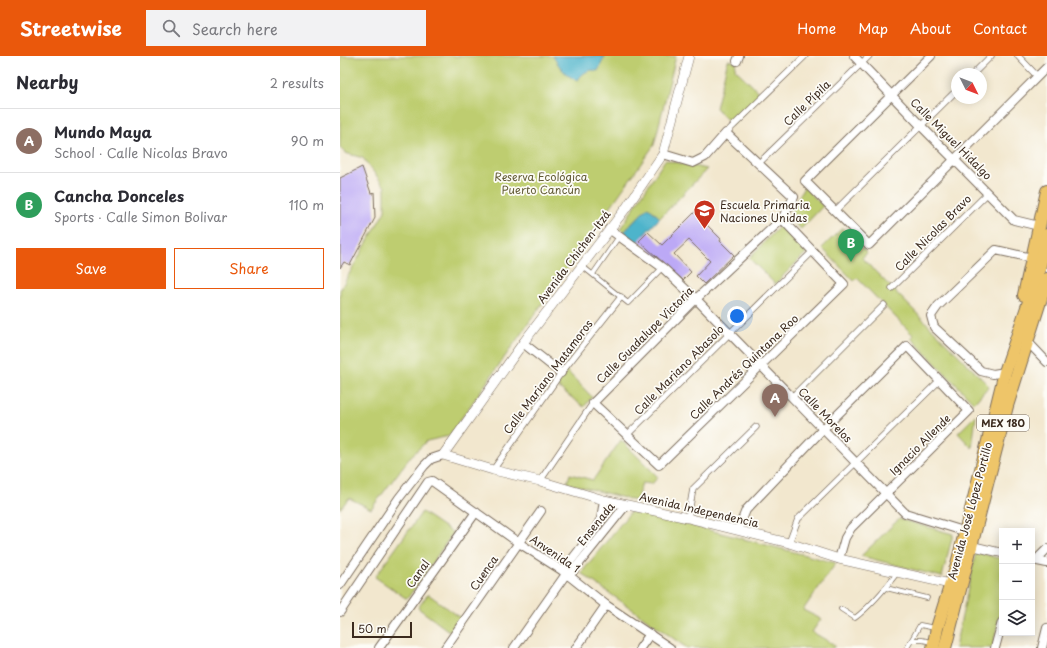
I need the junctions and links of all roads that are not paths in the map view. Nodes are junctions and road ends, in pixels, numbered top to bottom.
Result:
1 (689, 56) edge
2 (805, 56) edge
3 (854, 56) edge
4 (869, 56) edge
5 (931, 56) edge
6 (991, 56) edge
7 (1018, 56) edge
8 (861, 64) junction
9 (1047, 67) edge
10 (979, 68) edge
11 (1037, 76) junction
12 (892, 95) junction
13 (951, 96) edge
14 (921, 126) junction
15 (726, 133) junction
16 (663, 154) junction
17 (955, 160) junction
18 (758, 164) junction
19 (1047, 191) edge
20 (988, 193) junction
21 (835, 210) junction
22 (782, 219) junction
23 (1039, 226) junction
24 (609, 229) junction
25 (1047, 235) edge
26 (620, 236) junction
27 (813, 251) junction
28 (1032, 258) junction
29 (582, 266) junction
30 (663, 268) junction
31 (593, 274) junction
32 (1043, 279) edge
33 (892, 288) dead end
34 (621, 297) junction
35 (1047, 298) edge
36 (696, 299) junction
37 (884, 305) dead end
38 (730, 333) junction
39 (1015, 341) junction
40 (1028, 342) junction
41 (523, 343) junction
42 (1046, 358) edge
43 (761, 365) junction
44 (1005, 372) junction
45 (561, 373) junction
46 (940, 380) junction
47 (792, 397) junction
48 (593, 403) junction
49 (756, 427) dead end
50 (823, 429) junction
51 (627, 435) junction
52 (443, 455) junction
53 (856, 463) junction
54 (493, 470) junction
55 (540, 481) junction
56 (886, 494) junction
57 (604, 500) junction
58 (626, 505) junction
59 (541, 511) dead end
60 (476, 512) junction
61 (688, 518) junction
62 (738, 530) junction
63 (968, 539) junction
64 (519, 543) junction
65 (789, 543) junction
66 (1047, 549) edge
67 (999, 552) edge
68 (839, 559) junction
69 (1035, 559) edge
70 (1035, 560) edge
71 (1047, 563) edge
72 (898, 572) junction
73 (566, 574) junction
74 (950, 584) junction
75 (340, 585) edge
76 (886, 588) junction
77 (927, 598) dead end
78 (606, 606) junction
79 (840, 609) dead end
80 (340, 612) edge
81 (938, 628) junction
82 (1047, 628) edge
83 (999, 633) edge
84 (650, 634) junction
85 (913, 640) junction
86 (934, 645) edge
87 (379, 648) edge
88 (445, 648) edge
89 (514, 648) edge
90 (576, 648) edge
91 (640, 648) edge
92 (670, 648) edge
93 (907, 648) edge
94 (946, 648) edge
95 (995, 648) edge
96 (1042, 648) edge

1 - 16 street, Avenida Chichen-Itzá
2 - 15 street
3 - 8 street, Calle Miguel Hidalgo
4 - 8 street, Calle Pípila
5 - 12 street
6 - 10 street
7 - 11 street
8 - 12 street, Calle Miguel Hidalgo
8 - 18 street, Calle Pípila
9 - 11 street
11 - 17 street
12 - 14 street, Calle Miguel Hidalgo
12 - 21 street
13 - 14 street
14 - 17 street, Calle Miguel Hidalgo
14 - 21 street
15 - 16 street
15 - 18 street
16 - 24 street, Avenida Chichen-Itzá
17 - 20 street, Calle Miguel Hidalgo
17 - 21 street
18 - 22 street, Calle Guadalupe Victoria
19 - 23 main road
20 - 23 street, Calle Miguel Hidalgo
20 - 33 street, Calle Nicolas Bravo
22 - 27 street
22 - 36 street, Calle Guadalupe Victoria
23 - 28 main road
24 - 26 street, Calle Morelos
24 - 29 street, Avenida Chichen-Itzá
25 - 32 main road, Avenida José López Portillo / MEX 180
26 - 30 street, Calle Morelos
26 - 31 lane
27 - 38 street, Calle Mariano Abasolo
27 - 43 street, Calle Andrés Quintana Roo
28 - 39 main road
28 - 44 street
29 - 31 lane
29 - 41 street, Avenida Chichen-Itzá
30 - 34 lane
30 - 36 street, Calle Morelos
31 - 34 lane
32 - 39 main road, Avenida José López Portillo / MEX 180
32 - 40 main road, Avenida José López Portillo / MEX 180
34 - 45 street, Calle Mariano Matamoros
35 - 40 main road
36 - 38 street, Calle Morelos
36 - 48 street, Calle Guadalupe Victoria
37 - 47 street
38 - 43 street, Calle Morelos
38 - 51 street, Calle Mariano Abasolo
39 - 44 main road, Avenida José López Portillo / MEX 180
40 - 42 street
40 - 63 main road, Avenida José López Portillo / MEX 180
41 - 45 street
41 - 52 street, Avenida Chichen-Itzá
43 - 47 street, Calle Morelos
43 - 51 street, Calle Andrés Quintana Roo
44 - 63 main road, Avenida José López Portillo / MEX 180
45 - 54 street, Calle Mariano Matamoros
46 - 50 street
46 - 53 street
46 - 56 street, Ignacio Allende
47 - 50 street, Calle Morelos
48 - 51 street
48 - 55 street, Calle Guadalupe Victoria
49 - 61 street
50 - 53 street, Calle Morelos
50 - 62 street
52 - 54 street, Avenida Independencia
52 - 75 street
53 - 56 street, Calle Morelos
53 - 65 street
54 - 55 street, Avenida Independencia
55 - 57 street, Avenida Independencia
56 - 63 street, Calle Morelos
56 - 68 street, Ignacio Allende
57 - 58 street, Avenida Independencia
57 - 73 street, Ensenada
58 - 61 street, Avenida Independencia
58 - 73 street, Ensenada
59 - 64 street, Cuenca
60 - 64 street, Anvenida 1
60 - 80 street, Anvenida 1
60 - 87 street, Canal
61 - 62 street, Avenida Independencia
62 - 65 street, Avenida Independencia
63 - 67 street, Calle Morelos
63 - 74 main road, Avenida José López Portillo / MEX 180
63 - 94 main road, Avenida José López Portillo / MEX 180
64 - 73 street, Anvenida 1
64 - 88 street, Cuenca
65 - 68 street, Avenida Independencia
66 - 69 street
68 - 72 street, Avenida Independencia
70 - 71 street
72 - 74 street, Avenida Independencia
72 - 76 lane
73 - 78 street, Anvenida 1
73 - 89 street, Ensenada
74 - 81 main road, Avenida José López Portillo / MEX 180
76 - 77 lane
76 - 79 lane
78 - 84 street, Anvenida 1
78 - 90 street
81 - 85 lane
81 - 86 main road, Avenida José López Portillo / MEX 180
82 - 96 street
83 - 95 street
84 - 91 street
84 - 92 street, Anvenida 1
85 - 86 lane
85 - 93 lane

